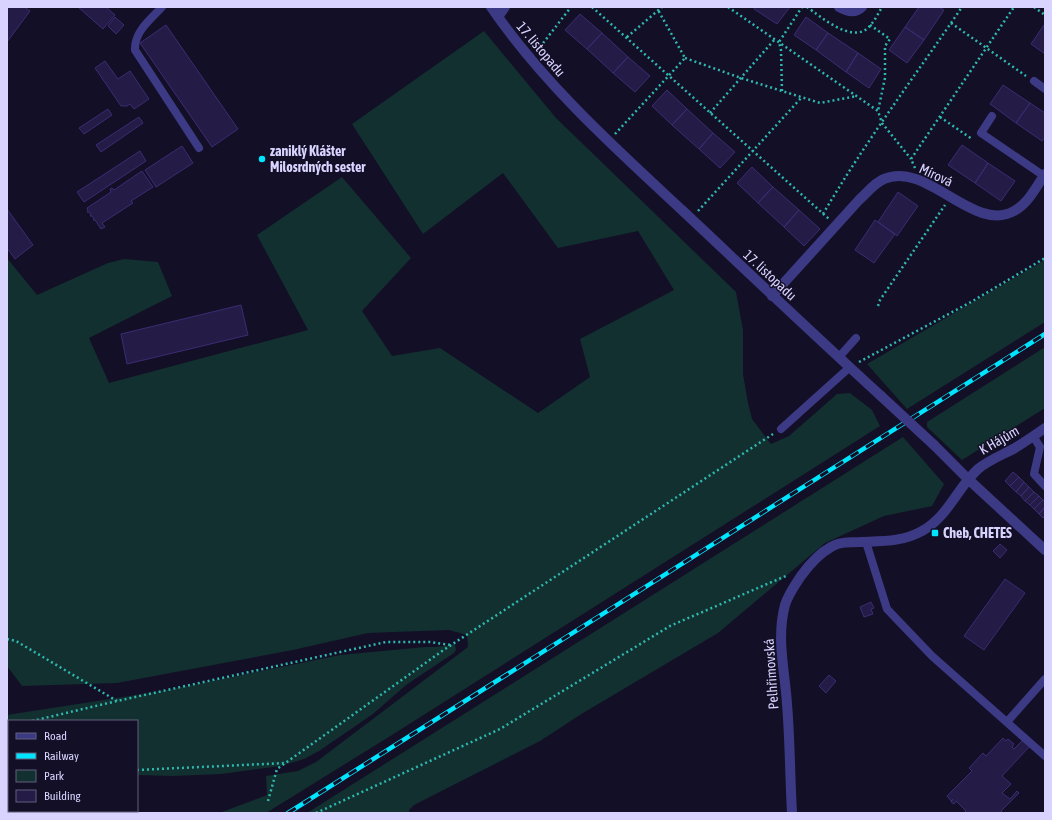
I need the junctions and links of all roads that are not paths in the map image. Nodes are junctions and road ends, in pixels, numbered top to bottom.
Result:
1 (162, 7) edge
2 (491, 7) edge
3 (505, 7) edge
4 (862, 7) edge
5 (841, 8) edge
6 (498, 18) junction
7 (1034, 81) road end
8 (1045, 89) edge
9 (992, 116) dead end
10 (199, 148) dead end
11 (1044, 175) edge
12 (772, 296) junction
13 (856, 338) dead end
14 (839, 357) junction
15 (850, 367) junction
16 (1045, 428) edge
17 (781, 429) road end
18 (1033, 436) junction
19 (1042, 448) edge
20 (968, 479) junction
21 (1045, 486) edge
22 (866, 542) junction
23 (1045, 550) edge
24 (1045, 679) edge
25 (1007, 722) junction
26 (1045, 756) edge
27 (792, 813) edge

1 - 10 lane
2 - 6 street, 17. listopadu
3 - 6 street
4 - 5 street
6 - 12 street, 17. listopadu
7 - 8 lane
9 - 11 lane
11 - 12 street, Mírová
12 - 14 street, 17. listopadu
13 - 14 lane
14 - 15 street, 17. listopadu
15 - 17 lane
15 - 20 street, 17. listopadu, bridge
16 - 18 street, K Hájům
18 - 19 lane
18 - 20 street, K Hájům
19 - 21 lane
20 - 22 street, Pelhřimovská
20 - 23 street, 17. listopadu
22 - 25 lane
22 - 27 street, Pelhřimovská
24 - 25 lane
25 - 26 lane

